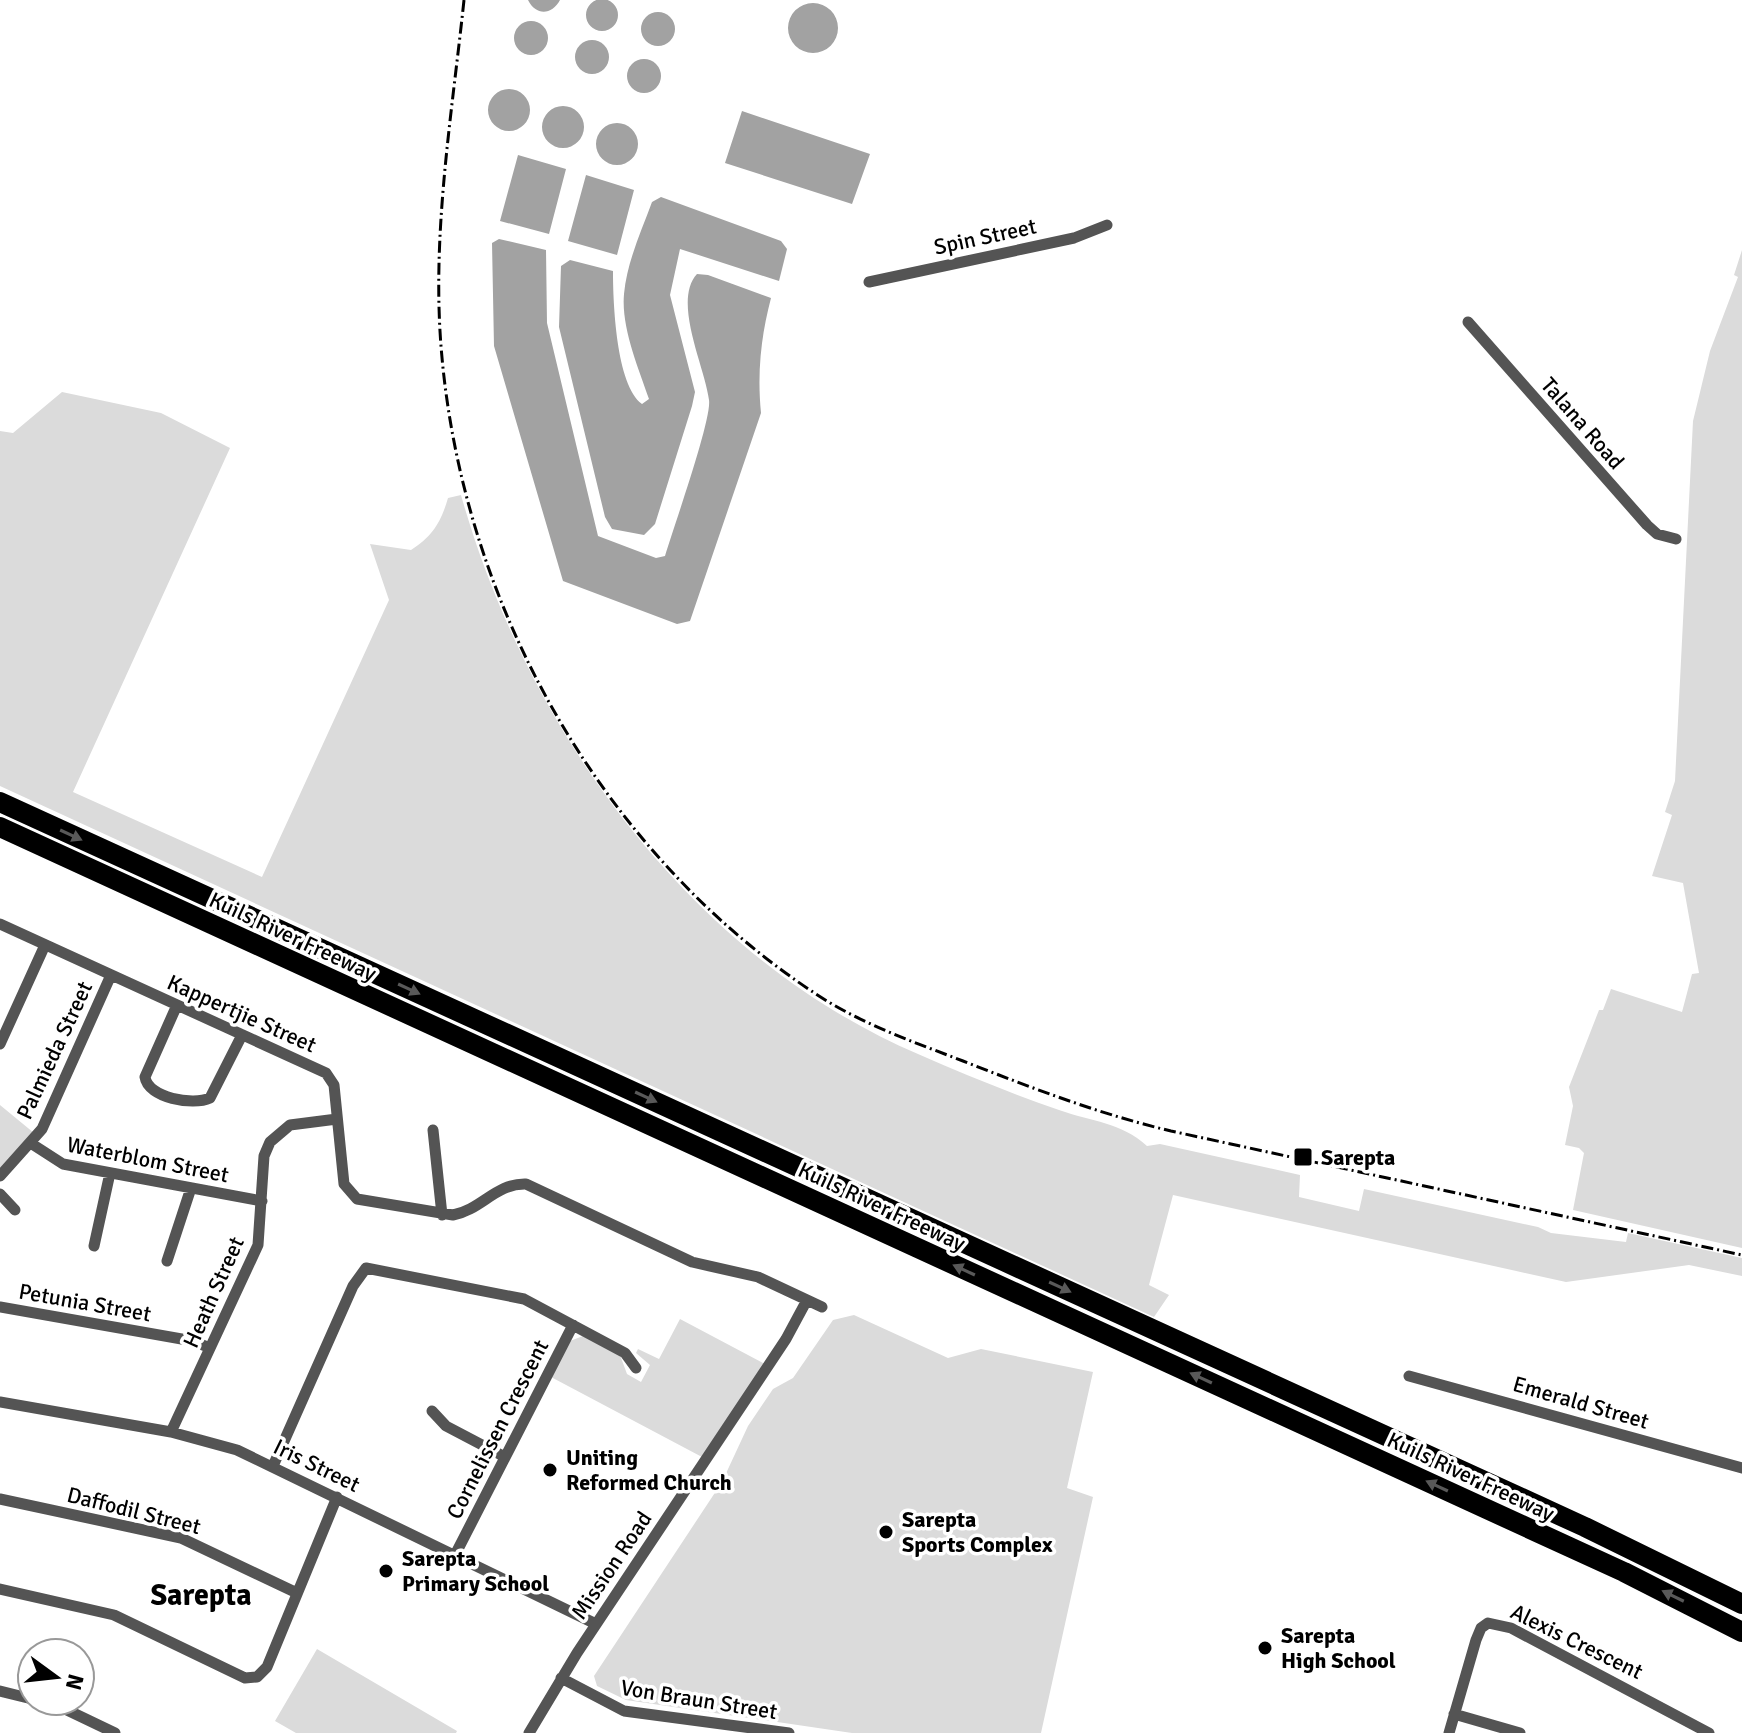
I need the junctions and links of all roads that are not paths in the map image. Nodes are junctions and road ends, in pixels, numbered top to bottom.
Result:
1 (1107, 225) dead end
2 (869, 282) dead end
3 (1468, 322) dead end
4 (1676, 539) dead end
5 (0, 802) edge
6 (0, 827) edge
7 (0, 924) edge
8 (45, 945) junction
9 (111, 975) junction
10 (177, 1005) junction
11 (242, 1035) junction
12 (0, 1044) edge
13 (337, 1119) junction
14 (433, 1130) dead end
15 (32, 1144) junction
16 (110, 1173) junction
17 (0, 1176) edge
18 (191, 1188) junction
19 (0, 1194) edge
20 (262, 1201) junction
21 (15, 1210) dead end
22 (442, 1215) junction
23 (94, 1246) dead end
24 (167, 1261) dead end
25 (807, 1300) junction
26 (0, 1307) edge
27 (822, 1307) dead end
28 (573, 1325) junction
29 (210, 1348) junction
30 (636, 1368) dead end
31 (1409, 1376) dead end
32 (0, 1402) edge
33 (432, 1411) dead end
34 (171, 1432) junction
35 (505, 1457) junction
36 (273, 1466) junction
37 (1742, 1468) edge
38 (337, 1497) junction
39 (0, 1499) edge
40 (455, 1555) junction
41 (0, 1589) edge
42 (297, 1593) junction
43 (1742, 1604) edge
44 (596, 1624) junction
45 (1742, 1632) edge
46 (561, 1678) junction
47 (1454, 1714) junction
48 (82, 1717) edge
49 (115, 1733) edge
50 (529, 1733) edge
51 (789, 1733) edge
52 (1449, 1733) edge
53 (1520, 1733) edge
54 (1709, 1733) edge

1 - 2 street, Spin Street
3 - 4 street, Talana Road
5 -> 43 highway, Kuils River Freeway
45 -> 6 highway, Kuils River Freeway
7 - 8 street, Kappertjie Street
8 - 9 street, Kappertjie Street
8 - 12 street
9 - 10 street, Kappertjie Street
9 - 15 street, Palmieda Street
10 - 11 street, Kappertjie Street
10 - 11 street
11 - 13 street, Kappertjie Street
13 - 20 street, Heath Street
13 - 22 street, Kappertjie Street
14 - 22 street
15 - 16 street, Waterblom Street
15 - 17 street, Palmieda Street
16 - 18 street, Waterblom Street
16 - 23 street
18 - 20 street, Waterblom Street
18 - 24 street
19 - 21 street
20 - 29 street, Heath Street
22 - 25 street, Kappertjie Street
25 - 27 street, Kappertjie Street
25 - 44 street, Mission Road
26 - 29 street, Petunia Street
28 - 30 street
28 - 35 street, Cornelissen Crescent
28 - 36 street, Cornelissen Crescent
29 - 34 street, Heath Street
31 - 37 street, Emerald Street
32 - 34 street, Iris Street
33 - 35 street
34 - 36 street, Iris Street
35 - 40 street, Cornelissen Crescent
36 - 38 street, Iris Street
38 - 40 street, Iris Street
38 - 42 street
39 - 42 street, Daffodil Street
40 - 44 street, Iris Street
41 - 42 street
44 - 46 street, Mission Road
46 - 50 street, Mission Road
46 - 51 street, Von Braun Street
47 - 52 street, Alexis Crescent
47 - 53 street
47 - 54 street, Alexis Crescent
48 - 49 street

